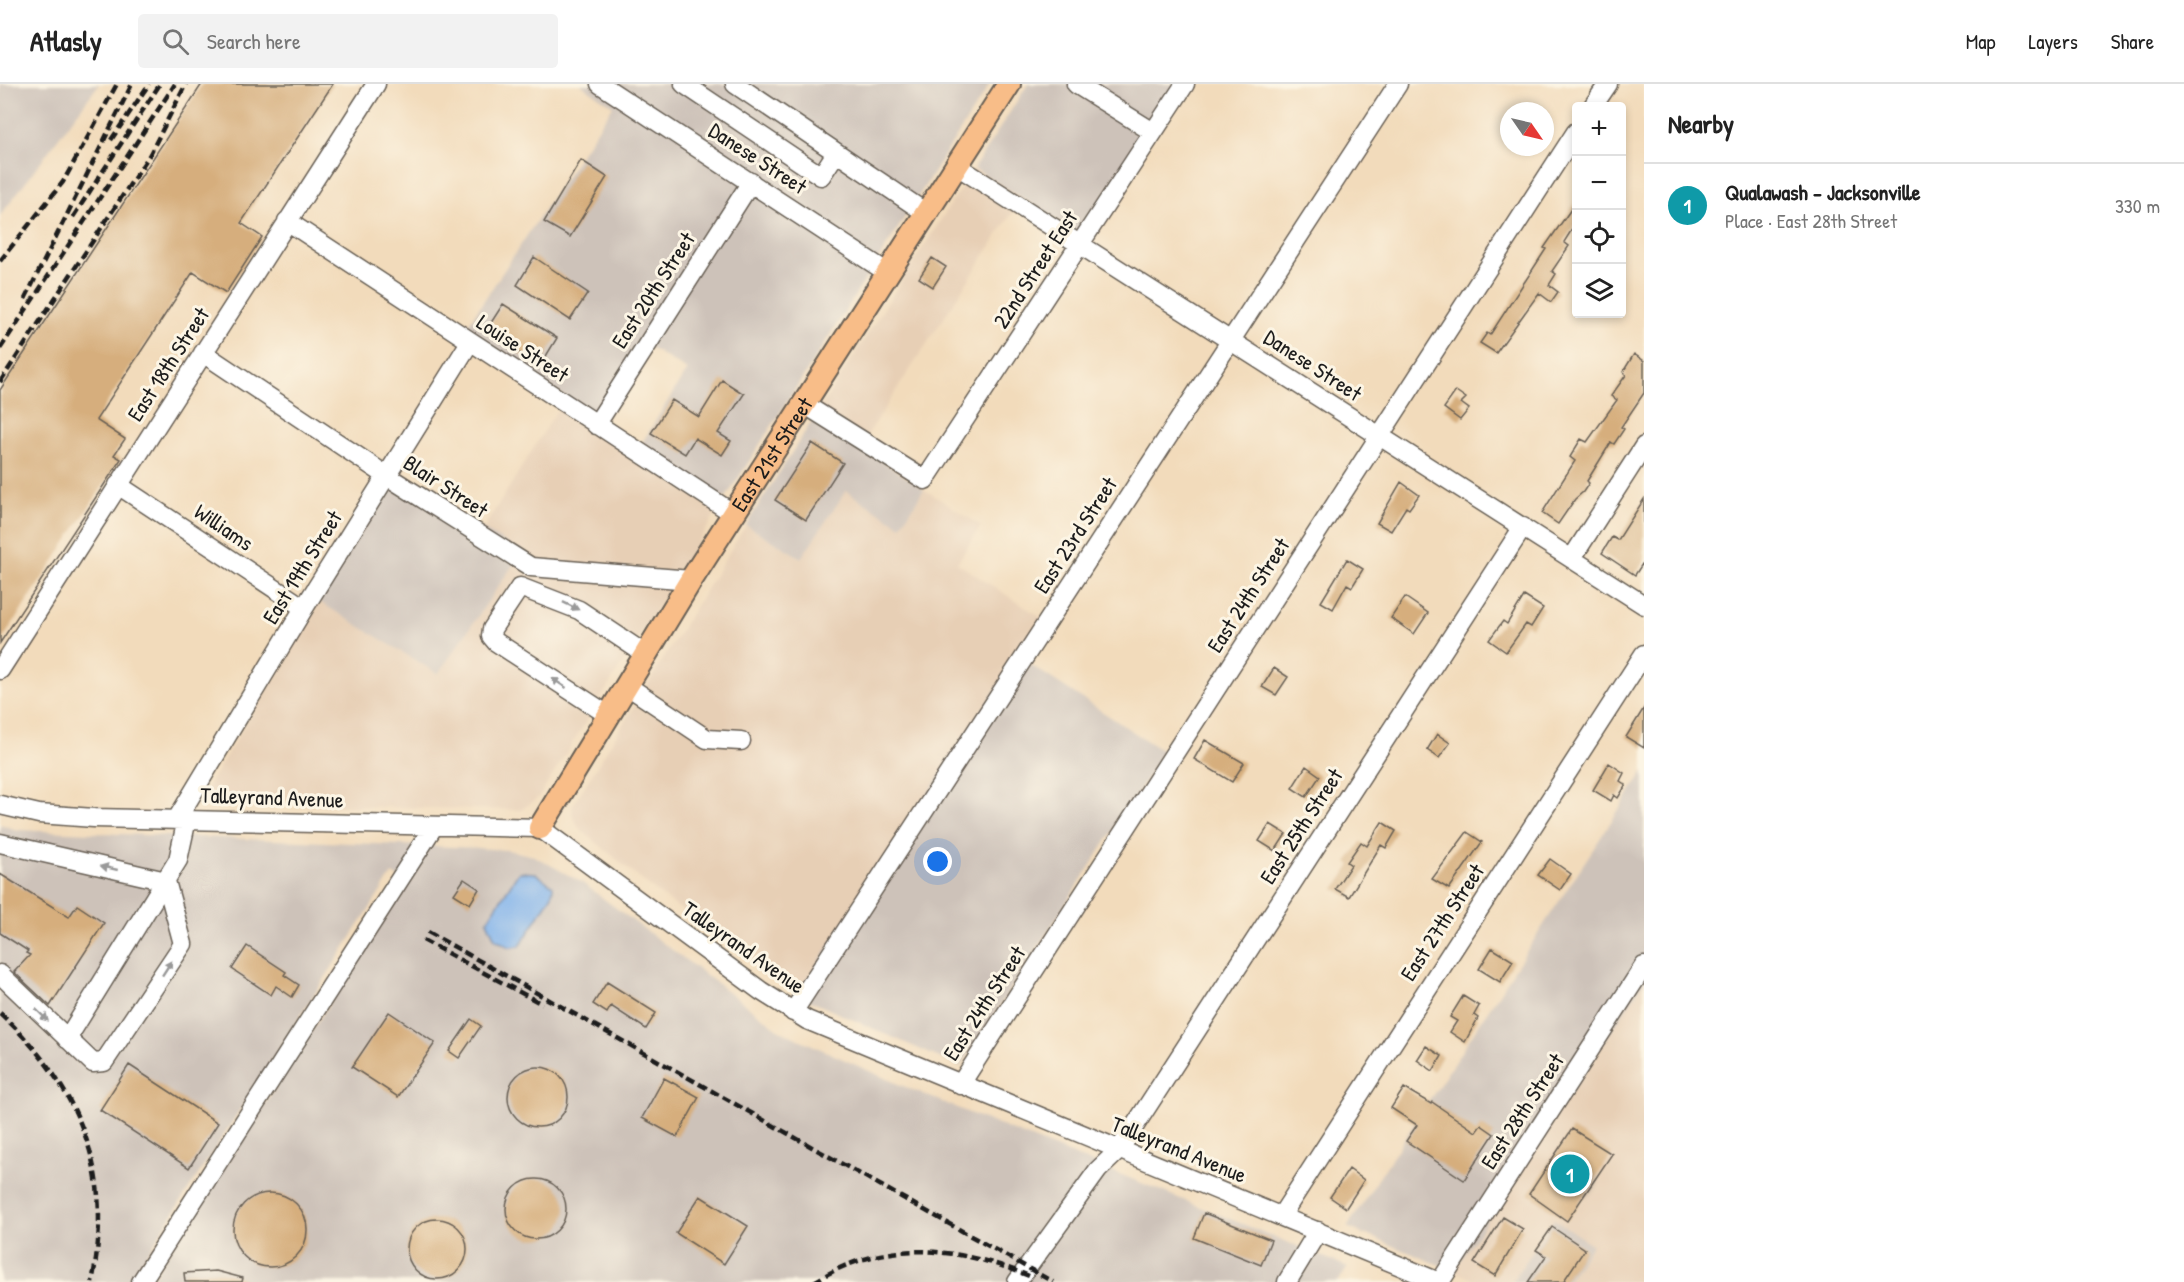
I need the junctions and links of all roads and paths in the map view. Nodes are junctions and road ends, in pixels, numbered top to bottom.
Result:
1 (376, 84) edge
2 (600, 84) edge
3 (684, 84) edge
4 (735, 84) edge
5 (1009, 84) edge
6 (1076, 84) edge
7 (1185, 84) edge
8 (1398, 84) edge
9 (1608, 84) edge
10 (1596, 102) edge
11 (1153, 132) junction
12 (1572, 138) edge
13 (836, 153) junction
14 (957, 165) junction
15 (751, 182) junction
16 (926, 213) junction
17 (287, 221) junction
18 (1080, 245) junction
19 (888, 273) junction
20 (1230, 340) junction
21 (470, 342) junction
22 (203, 353) junction
23 (804, 404) junction
24 (596, 425) junction
25 (1379, 436) junction
26 (1644, 446) edge
27 (387, 476) junction
28 (118, 485) junction
29 (734, 514) junction
30 (1523, 527) junction
31 (1572, 558) junction
32 (692, 580) junction
33 (1644, 604) edge
34 (304, 608) junction
35 (645, 654) junction
36 (1644, 654) edge
37 (0, 670) edge
38 (626, 686) junction
39 (608, 715) junction
40 (741, 741) dead end
41 (0, 805) edge
42 (182, 819) junction
43 (434, 826) junction
44 (540, 828) junction
45 (0, 843) edge
46 (166, 882) junction
47 (1644, 966) edge
48 (0, 974) edge
49 (793, 1012) junction
50 (68, 1039) junction
51 (960, 1084) junction
52 (1119, 1150) junction
53 (1281, 1216) junction
54 (1318, 1231) junction
55 (141, 1282) edge
56 (1017, 1282) edge
57 (1287, 1282) edge
58 (1439, 1282) edge

1 - 17 street, East 18th Street
2 - 15 street, Danese Street
3 - 13 street
4 - 13 street
5 - 14 main road, East 21st Street
6 - 11 street
7 - 11 street, 22nd Street East
8 - 20 street, East 23rd Street
9 - 10 street
11 - 18 street, 22nd Street East
12 - 25 street, East 24th Street
13 - 16 street
14 - 16 main road, East 21st Street
14 - 18 street, Danese Street
15 - 19 street, Danese Street
15 - 24 street, East 20th Street
16 - 19 main road, East 21st Street
17 - 21 street, Louise Street
17 - 22 street, East 18th Street
18 - 20 street, Danese Street
18 - 23 street, 22nd Street East
19 - 23 main road, East 21st Street
20 - 25 street, Danese Street
20 - 49 street, East 23rd Street
21 - 24 street, Louise Street
21 - 27 street, East 19th Street
22 - 27 street, Blair Street
22 - 28 street, East 18th Street
23 - 29 main road, East 21st Street
24 - 29 street, Louise Street
25 - 30 street, Danese Street
25 - 51 street, East 24th Street
26 - 31 street
27 - 32 street, Blair Street
27 - 34 street, East 19th Street
28 - 34 street, Williams
28 - 37 street, East 18th Street
29 - 32 main road, East 21st Street
30 - 31 street, Danese Street
30 - 52 street, East 25th Street
31 - 33 street, Danese Street
32 - 35 main road, East 21st Street
34 - 42 street, East 19th Street
35 - 38 main road, East 21st Street
39 -> 35 street
36 - 53 street, East 27th Street
38 - 39 main road, East 21st Street
38 - 40 street
39 - 44 main road, East 21st Street
41 - 42 street, Talleyrand Avenue
42 - 43 street, Talleyrand Avenue
42 - 46 street, East 19th Street
43 - 44 street, Talleyrand Avenue
43 - 55 street
44 - 49 street, Talleyrand Avenue
46 -> 45 street
46 - 50 street, East 19th Street
50 -> 46 street
47 - 58 street, East 28th Street
48 -> 50 street
49 - 51 street, Talleyrand Avenue
51 - 52 street, Talleyrand Avenue
52 - 53 street, Talleyrand Avenue
52 - 56 street, East 25th Street
53 - 54 street, Talleyrand Avenue
54 - 57 street
54 - 58 street, Talleyrand Avenue

